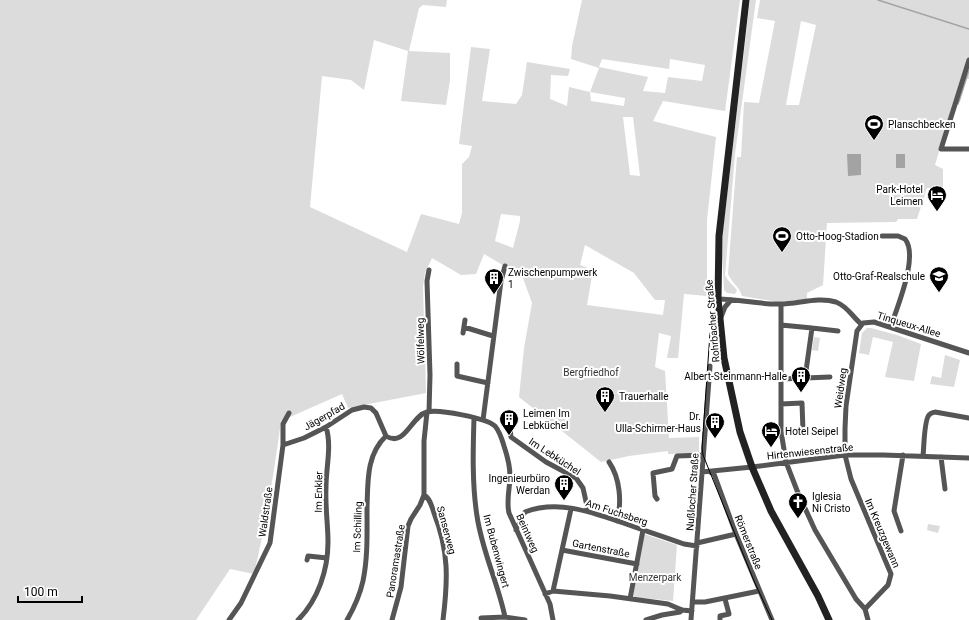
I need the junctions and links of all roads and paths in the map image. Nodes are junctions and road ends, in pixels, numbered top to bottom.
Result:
1 (746, 0) edge
2 (969, 60) edge
3 (969, 149) edge
4 (882, 236) dead end
5 (505, 266) dead end
6 (429, 270) dead end
7 (718, 299) junction
8 (731, 300) junction
9 (781, 304) junction
10 (465, 320) dead end
11 (720, 321) junction
12 (861, 324) junction
13 (781, 325) junction
14 (891, 326) junction
15 (464, 327) junction
16 (812, 328) junction
17 (838, 331) dead end
18 (463, 333) dead end
19 (494, 336) junction
20 (969, 353) edge
21 (457, 364) dead end
22 (710, 366) dead end
23 (830, 377) dead end
24 (805, 378) junction
25 (780, 379) junction
26 (488, 383) junction
27 (781, 404) junction
28 (428, 412) junction
29 (289, 413) dead end
30 (474, 418) junction
31 (969, 418) edge
32 (483, 420) junction
33 (509, 420) dead end
34 (326, 427) junction
35 (803, 431) dead end
36 (386, 436) junction
37 (283, 444) junction
38 (703, 455) junction
39 (845, 455) junction
40 (903, 455) junction
41 (923, 456) junction
42 (941, 457) junction
43 (969, 458) edge
44 (608, 462) dead end
45 (786, 462) junction
46 (752, 468) junction
47 (702, 472) junction
48 (709, 472) junction
49 (945, 489) dead end
50 (424, 494) junction
51 (657, 499) dead end
52 (571, 509) junction
53 (587, 511) junction
54 (617, 521) junction
55 (516, 530) junction
56 (643, 530) junction
57 (901, 531) dead end
58 (736, 534) junction
59 (697, 544) junction
60 (562, 550) junction
61 (307, 556) dead end
62 (327, 558) junction
63 (637, 564) junction
64 (553, 591) junction
65 (759, 591) junction
66 (545, 594) junction
67 (630, 598) junction
68 (725, 599) junction
69 (693, 602) junction
70 (865, 609) junction
71 (682, 610) junction
72 (692, 611) junction
73 (720, 616) edge
74 (505, 617) junction
75 (482, 618) dead end
76 (229, 620) edge
77 (298, 620) edge
78 (347, 620) edge
79 (392, 620) edge
80 (443, 620) edge
81 (525, 620) edge
82 (553, 620) edge
83 (646, 620) edge
84 (691, 620) edge
85 (772, 620) edge
86 (829, 620) edge
87 (868, 620) edge

1 - 7 main road, Rohrbacher Straße
2 - 3 street
4 - 14 street
5 - 19 street
6 - 28 street, Wölfelweg
7 - 8 street
7 - 11 main road, Rohrbacher Straße
8 - 9 street
8 - 11 street
9 - 12 street
9 - 13 street
10 - 15 street
11 - 46 main road, Rohrbacher Straße
12 - 14 street, Tinqueux-Allee
12 - 39 street, Weidweg
13 - 16 street
13 - 25 street
14 - 20 street, Tinqueux-Allee
15 - 18 street
15 - 19 street
16 - 17 street
16 - 24 street
19 - 26 street
21 - 26 street
22 - 38 street, Nußlocher Straße
23 - 24 street
24 - 25 street
25 - 27 street
26 - 32 street
27 - 35 street
27 - 45 street
28 - 30 street, Beintweg
28 - 36 street
28 - 50 street, Panoramastraße
29 - 37 street
30 - 32 street, Beintweg
30 - 74 street, Im Bubenwingert
31 - 41 street
32 - 55 street, Beintweg
33 - 53 street, Im Lebküchel
34 - 36 street, Jägerpfad
34 - 37 street, Jägerpfad
34 - 62 street, Im Enkler
36 - 78 street, Im Schilling
37 - 76 street, Waldstraße
38 - 47 street, Nußlocher Straße
38 - 51 street
39 - 40 street, Hirtenwiesenstraße
39 - 45 street, Hirtenwiesenstraße
39 - 70 street, Im Kreuzgewann
40 - 41 street, Hirtenwiesenstraße
40 - 57 street
41 - 42 street, Hirtenwiesenstraße
42 - 43 street, Hirtenwiesenstraße
42 - 49 street
44 - 54 street
45 - 46 street, Hirtenwiesenstraße
45 - 70 street
46 - 48 street, Hirtenwiesenstraße
46 - 86 main road, Rohrbacher Straße
47 - 48 street, Hirtenwiesenstraße
47 - 59 street, Nußlocher Straße
48 - 58 street, Römerstraße
50 - 79 street, Panoramastraße
50 - 80 street, Sanserweg
52 - 53 street, Am Fuchsberg
52 - 55 street, Am Fuchsberg
52 - 60 street
53 - 54 street, Am Fuchsberg
54 - 56 street, Am Fuchsberg
55 - 66 street, Beintweg
56 - 59 street, Am Fuchsberg
56 - 63 street
58 - 59 street
58 - 65 street, Römerstraße
59 - 69 street, Nußlocher Straße
60 - 63 street, Gartenstraße
60 - 64 street
61 - 62 street
62 - 77 street, Im Enkler
63 - 67 street
64 - 66 street
64 - 67 street
65 - 68 street
65 - 85 street, Römerstraße
66 - 82 street, Beintweg
67 - 71 street
68 - 69 street
68 - 73 street
69 - 72 street, Nußlocher Straße
70 - 87 street
71 - 72 street
71 - 83 street
72 - 84 street, Nußlocher Straße
74 - 75 street
74 - 81 street

